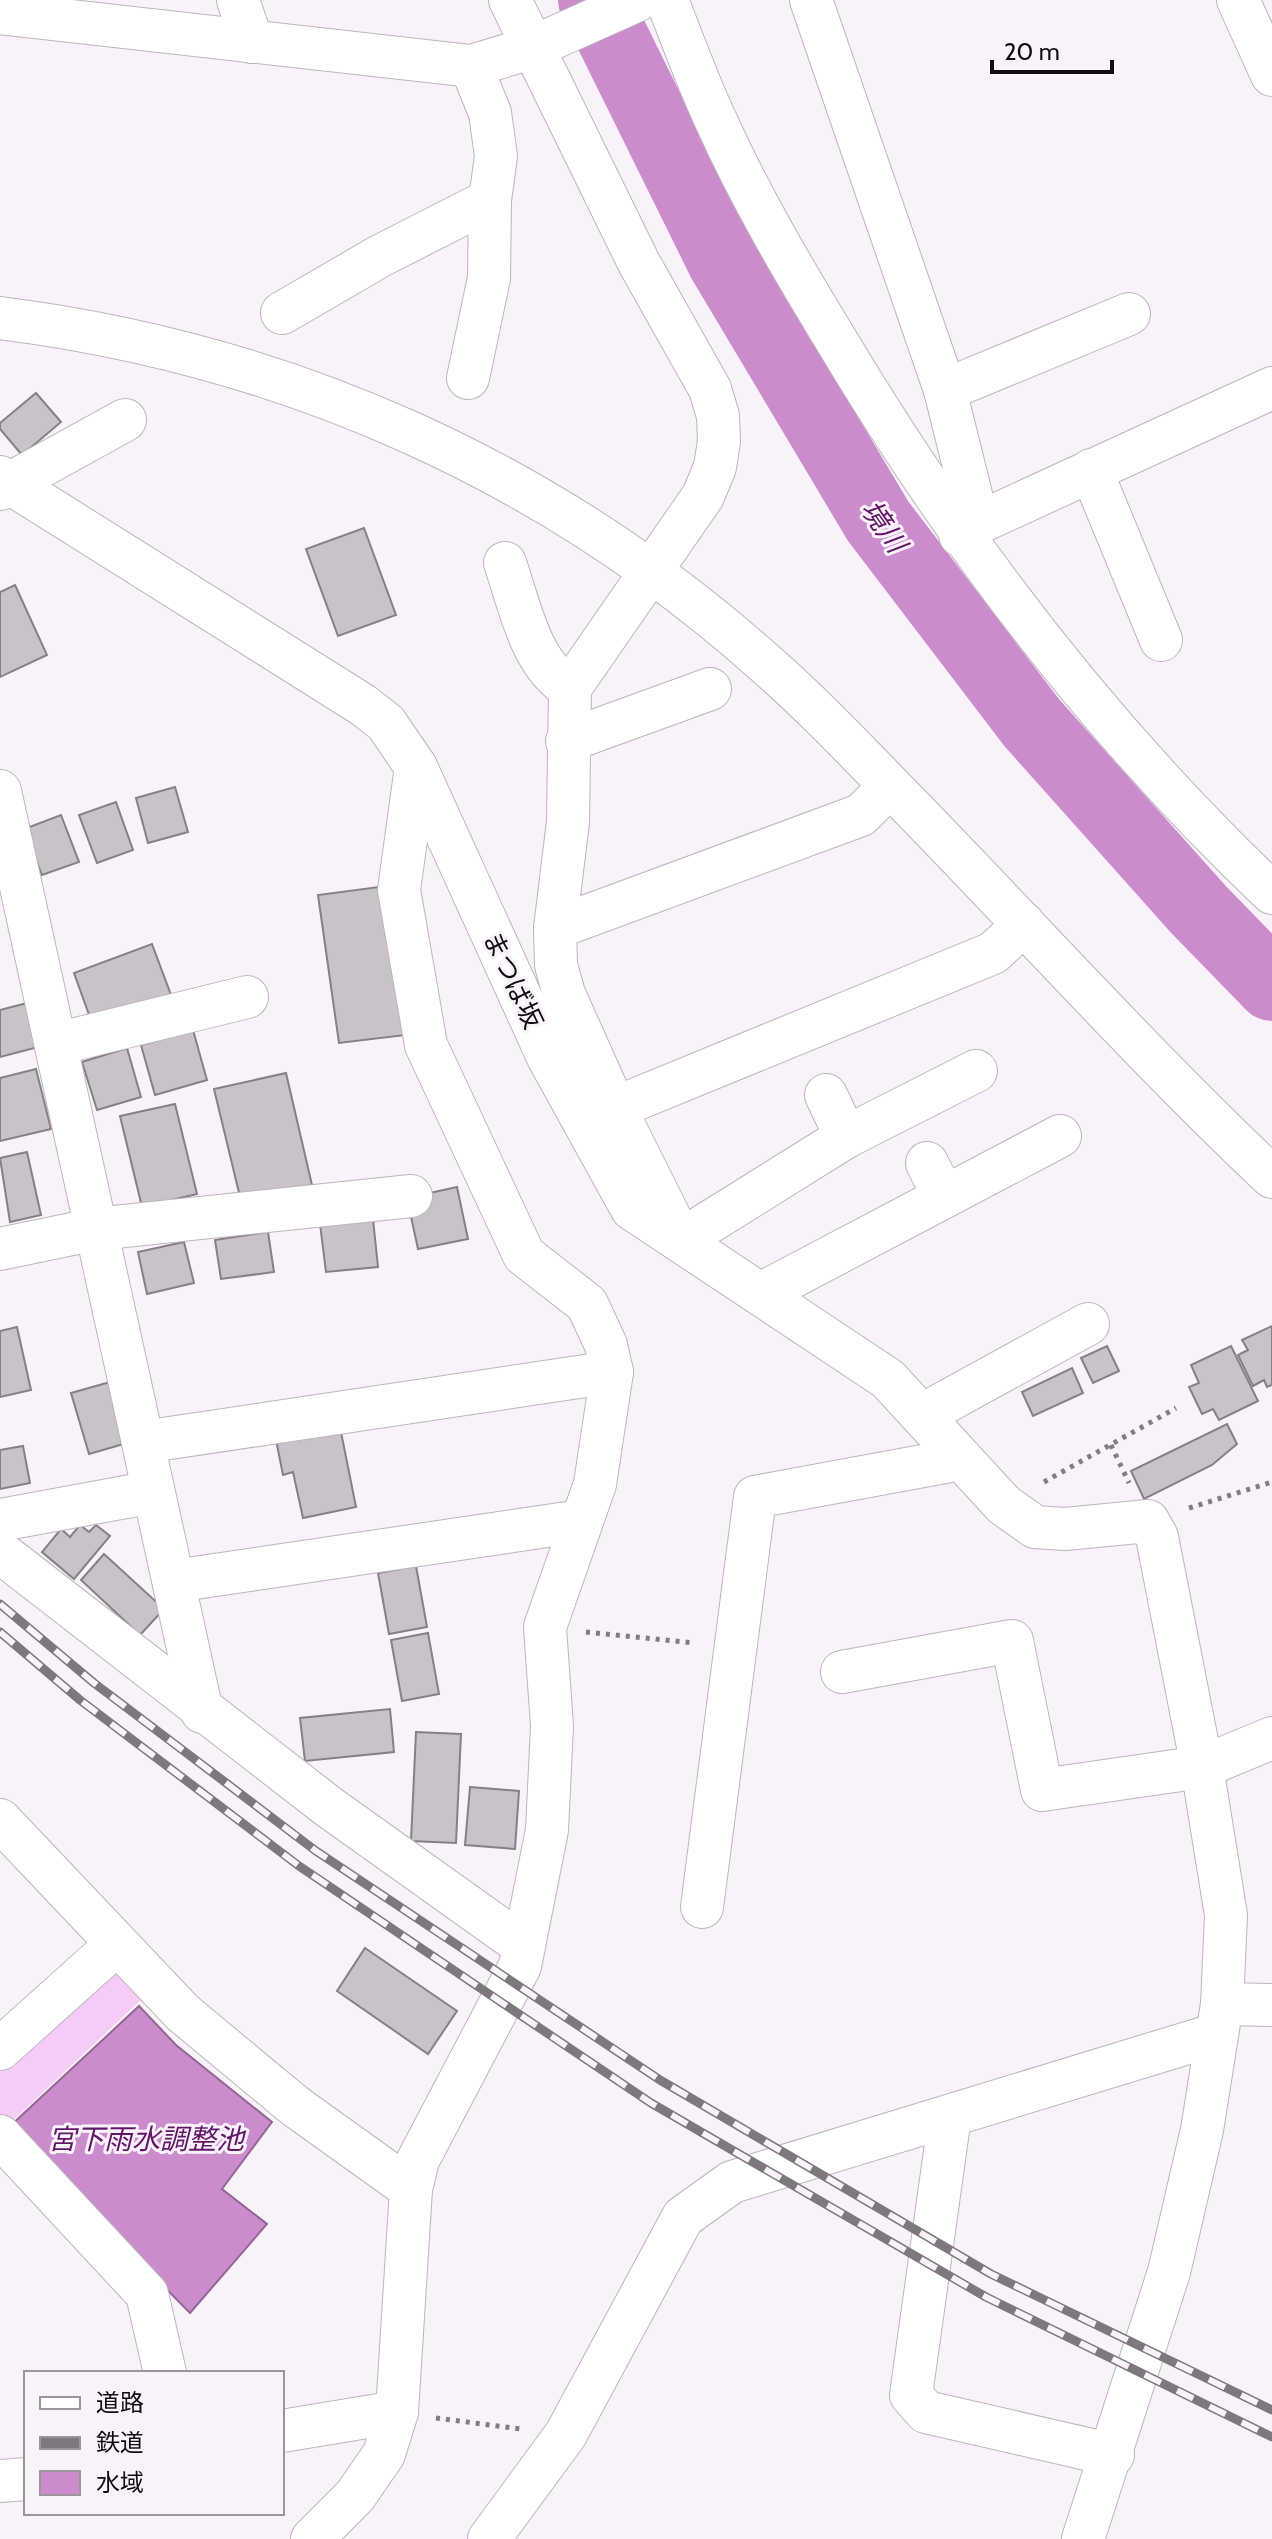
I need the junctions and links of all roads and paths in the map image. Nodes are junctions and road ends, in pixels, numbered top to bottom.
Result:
1 (238, 0) edge
2 (510, 0) edge
3 (638, 0) edge
4 (667, 0) edge
5 (811, 0) edge
6 (1238, 0) edge
7 (0, 13) edge
8 (252, 42) junction
9 (540, 44) junction
10 (471, 66) junction
11 (1272, 75) edge
12 (490, 200) junction
13 (282, 313) dead end
14 (1129, 314) dead end
15 (0, 318) edge
16 (468, 378) dead end
17 (1272, 388) edge
18 (945, 390) junction
19 (125, 420) dead end
20 (1091, 470) junction
21 (2, 483) edge
22 (969, 529) junction
23 (505, 563) dead end
24 (652, 572) junction
25 (1161, 640) dead end
26 (570, 688) junction
27 (710, 689) dead end
28 (567, 741) junction
29 (416, 767) junction
30 (890, 786) junction
31 (0, 791) edge
32 (1272, 893) edge
33 (1024, 924) junction
34 (555, 928) junction
35 (247, 997) dead end
36 (56, 1044) junction
37 (976, 1071) dead end
38 (826, 1095) dead end
39 (615, 1108) junction
40 (1060, 1136) dead end
41 (846, 1137) junction
42 (1272, 1177) edge
43 (411, 1196) dead end
44 (96, 1229) junction
45 (681, 1240) junction
46 (0, 1249) edge
47 (762, 1293) junction
48 (1088, 1324) dead end
49 (612, 1372) junction
50 (1176, 1408) dead end
51 (924, 1414) junction
52 (143, 1442) junction
53 (961, 1459) junction
54 (1272, 1482) edge
55 (153, 1492) junction
56 (1004, 1505) junction
57 (0, 1520) edge
58 (581, 1521) junction
59 (1148, 1521) junction
60 (0, 1552) edge
61 (174, 1581) junction
62 (545, 1627) junction
63 (735, 1647) junction
64 (842, 1672) dead end
65 (202, 1712) junction
66 (1272, 1738) edge
67 (1202, 1767) junction
68 (0, 1820) edge
69 (702, 1907) dead end
70 (117, 1944) junction
71 (524, 1946) junction
72 (1272, 2005) edge
73 (1220, 2019) junction
74 (0, 2049) edge
75 (950, 2116) junction
76 (0, 2136) edge
77 (411, 2189) junction
78 (165, 2371) edge
79 (397, 2412) junction
80 (284, 2431) edge
81 (566, 2434) junction
82 (1113, 2455) junction
83 (24, 2479) edge
84 (0, 2481) edge
85 (312, 2539) edge
86 (489, 2539) edge
87 (1083, 2539) edge

1 - 8 street
2 - 9 street
3 - 9 street
4 - 22 street
5 - 18 street
6 - 11 street
7 - 8 street
8 - 10 street
9 - 10 street
9 - 24 street
10 - 12 street
12 - 13 street
12 - 16 street
14 - 18 street
15 - 24 street
17 - 20 street
18 - 22 street
19 - 21 street
20 - 22 street
20 - 25 street
21 - 29 street, まつば坂
22 - 32 street
23 - 26 street
24 - 26 street
24 - 30 street
26 - 28 street
27 - 28 street
28 - 34 street
29 - 45 street, まつば坂
29 - 49 street
30 - 33 street
30 - 34 street
31 - 36 street
33 - 39 street
33 - 42 street
34 - 39 street
35 - 36 street
36 - 44 street
37 - 41 street
38 - 41 street
39 - 45 street
40 - 47 street
41 - 45 street
43 - 44 street
44 - 46 street
44 - 52 street
45 - 47 street, まつば坂
47 - 51 street, まつば坂
48 - 51 street
49 - 52 street
49 - 58 street
50 - 56 path
51 - 53 street, まつば坂
52 - 55 street
53 - 56 street, まつば坂
53 - 63 street
54 - 59 path
55 - 57 street
55 - 61 street
56 - 59 street, まつば坂
58 - 61 street
58 - 62 street
59 - 67 street
60 - 65 street
61 - 65 street
62 - 63 path
62 - 71 street
63 - 69 street
64 - 67 street
65 - 71 street
66 - 67 street
67 - 73 street
68 - 70 street
70 - 74 street
70 - 77 street
71 - 77 street
72 - 73 street
73 - 75 street
73 - 82 street
75 - 81 street
75 - 82 street
76 - 78 street
77 - 79 street
79 - 80 street
79 - 81 path
79 - 85 street
81 - 86 street
82 - 87 street
83 - 84 street

